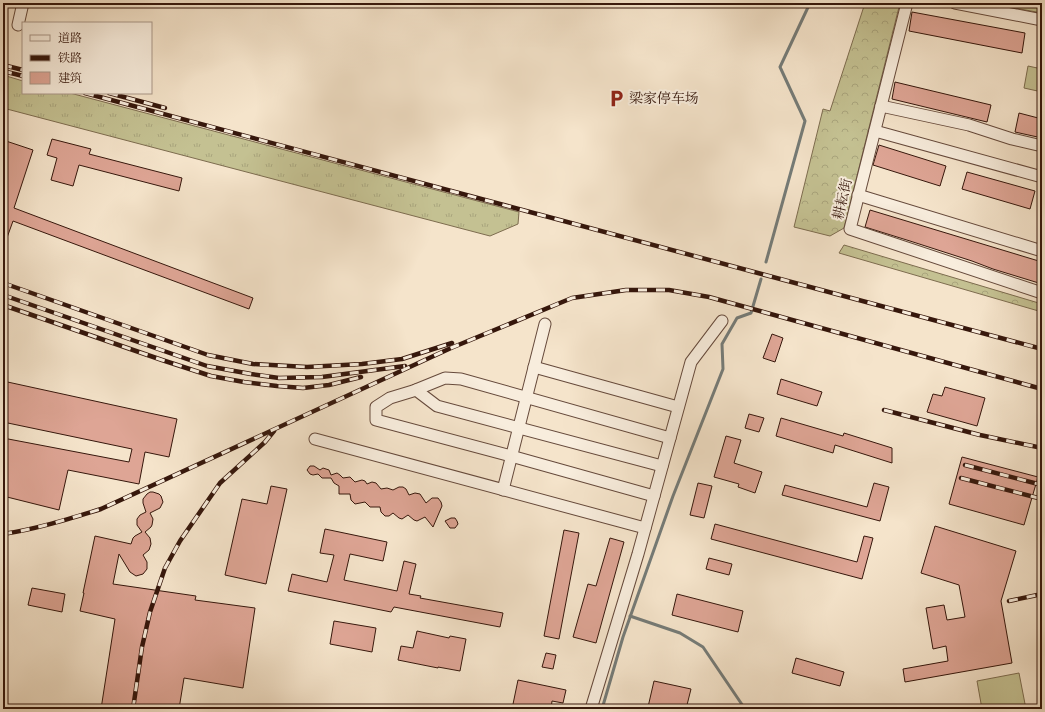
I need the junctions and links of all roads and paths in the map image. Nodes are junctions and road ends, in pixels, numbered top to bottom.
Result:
1 (23, 3) edge
2 (907, 3) edge
3 (955, 3) edge
4 (1042, 20) edge
5 (18, 25) dead end
6 (881, 106) junction
7 (874, 131) junction
8 (1042, 146) edge
9 (1042, 178) edge
10 (858, 195) junction
11 (1042, 251) edge
12 (1042, 293) edge
13 (722, 321) dead end
14 (545, 324) dead end
15 (534, 367) junction
16 (416, 390) junction
17 (526, 398) junction
18 (678, 407) junction
19 (518, 428) junction
20 (670, 438) junction
21 (315, 439) dead end
22 (511, 456) junction
23 (662, 466) junction
24 (503, 490) junction
25 (654, 496) junction
26 (645, 528) junction
27 (590, 709) edge

1 - 5 street
2 - 6 street, 耕耘街
3 - 4 street
6 - 7 street, 耕耘街
6 - 8 street
7 - 9 street
7 - 10 street, 耕耘街
10 - 11 street
10 - 12 street, 耕耘街
13 - 18 street
14 - 15 street
15 - 17 street
15 - 18 street
16 - 17 street
16 - 19 street
16 - 22 street
17 - 19 street
17 - 20 street
18 - 20 street
19 - 22 street
19 - 23 street
20 - 23 street
21 - 24 street
22 - 24 street
22 - 25 street
23 - 25 street
24 - 26 street
25 - 26 street
26 - 27 street

